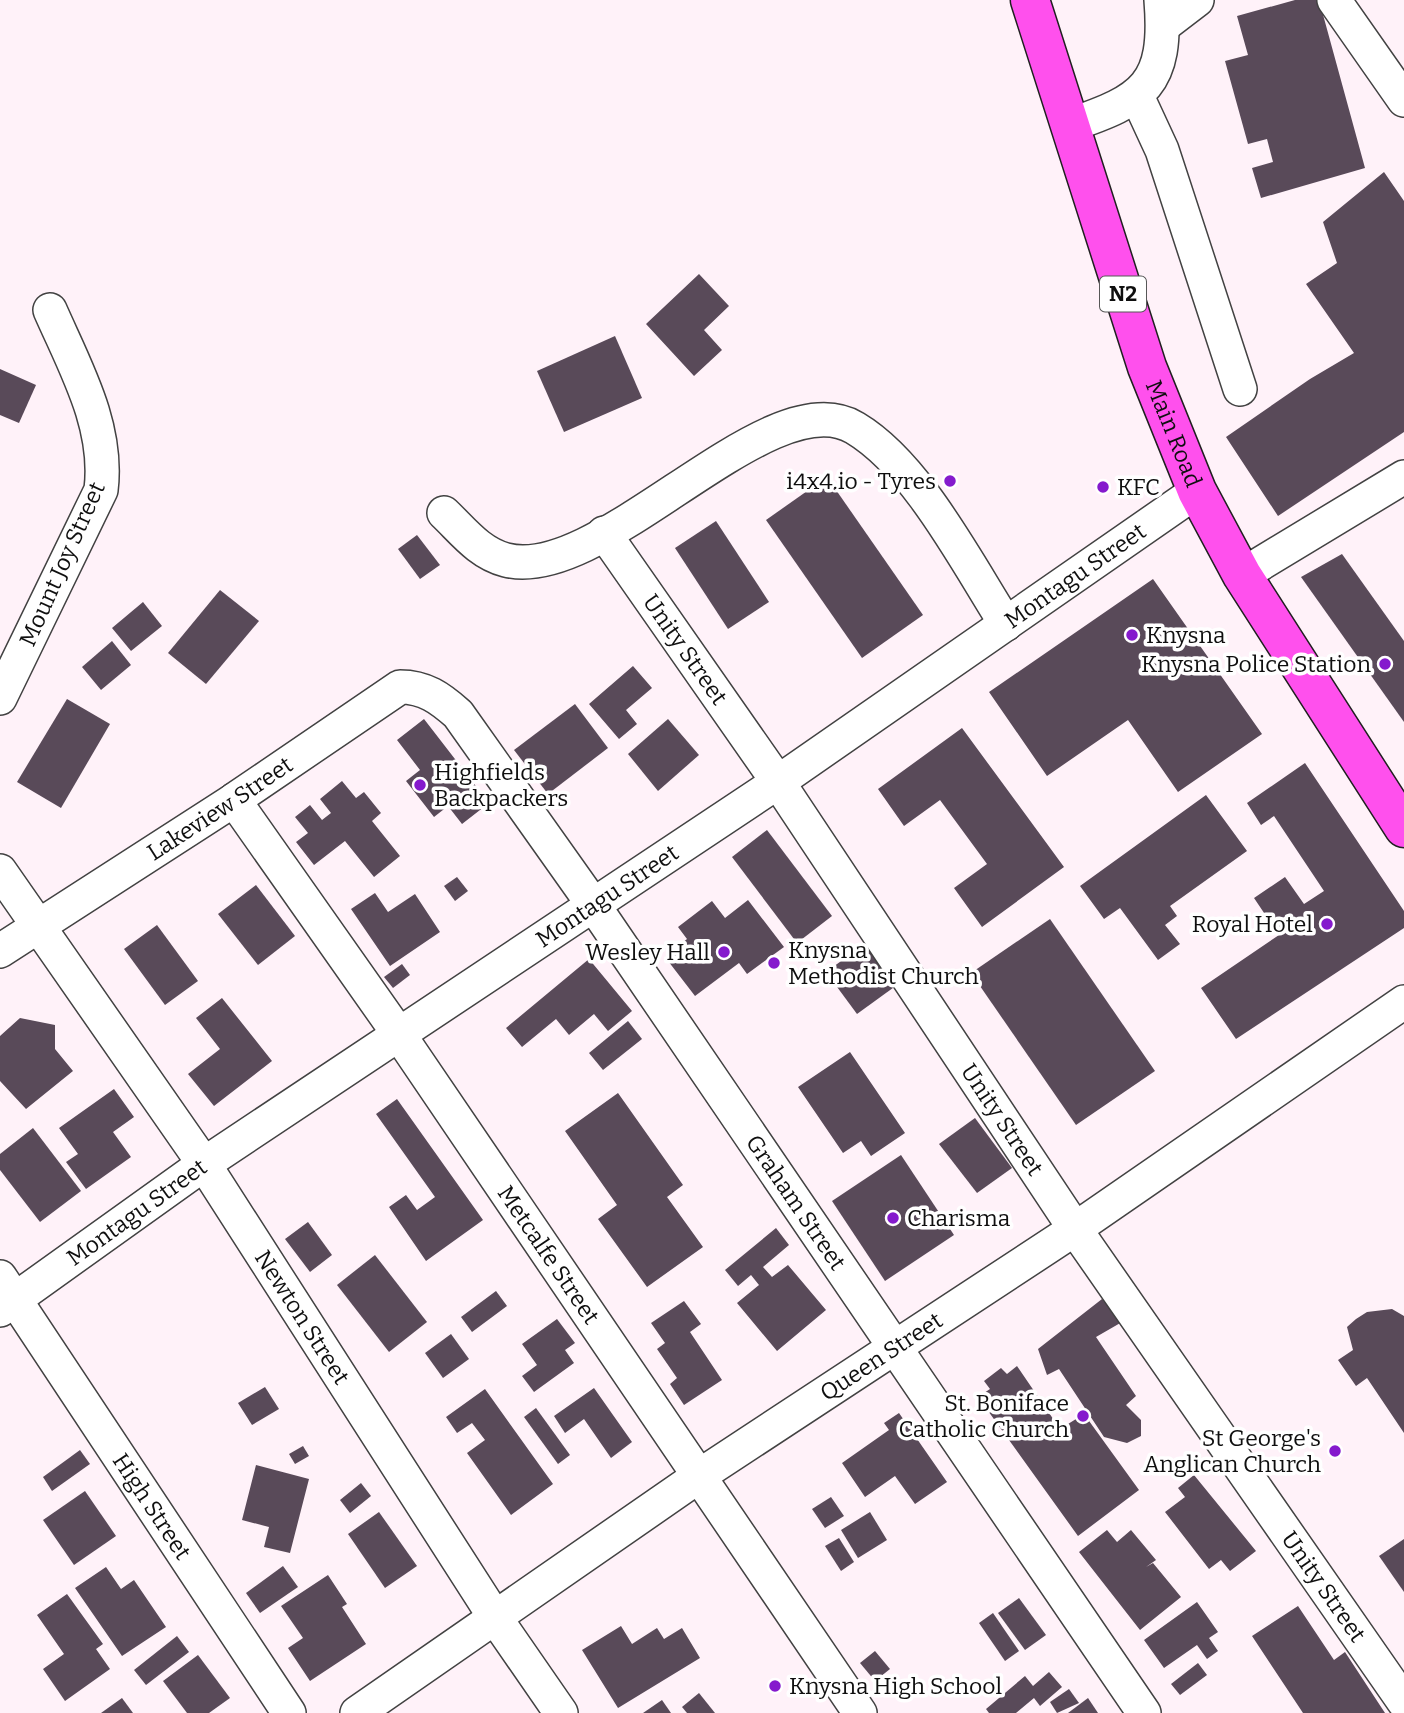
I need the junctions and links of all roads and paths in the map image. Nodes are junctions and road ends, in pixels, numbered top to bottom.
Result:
1 (1030, 0) edge
2 (1197, 0) edge
3 (1334, 0) edge
4 (1162, 13) edge
5 (1137, 96) junction
6 (1404, 100) edge
7 (1070, 125) junction
8 (50, 310) dead end
9 (1240, 389) dead end
10 (1404, 477) edge
11 (1196, 491) junction
12 (444, 513) dead end
13 (604, 533) junction
14 (1242, 575) junction
15 (1006, 624) junction
16 (0, 698) edge
17 (442, 700) joint
18 (778, 782) junction
19 (234, 800) junction
20 (1404, 828) edge
21 (0, 871) edge
22 (592, 903) junction
23 (39, 925) junction
24 (0, 951) edge
25 (1404, 1002) edge
26 (398, 1033) junction
27 (204, 1164) junction
28 (1075, 1229) junction
29 (5, 1295) edge
30 (894, 1349) junction
31 (699, 1476) junction
32 (496, 1619) junction
33 (1404, 1702) edge
34 (289, 1713) edge
35 (357, 1713) edge
36 (561, 1713) edge
37 (860, 1713) edge
38 (1143, 1713) edge

1 - 7 highway, Main Road / N2
2 - 4 street
3 - 6 street
4 - 5 street
5 - 7 street
5 - 9 street
7 - 11 highway, Main Road / N2
8 - 16 street, Mount Joy Street
10 - 14 street
11 - 14 highway, Main Road / N2
11 - 15 street, Montagu Street
12 - 13 street
13 - 15 street
13 - 18 street, Unity Street
14 - 20 highway, Main Road / N2
15 - 18 street, Montagu Street
17 - 19 street, Lakeview Street
17 - 22 street, Graham Street
18 - 22 street, Montagu Street
18 - 28 street, Unity Street
19 - 23 street, Lakeview Street
19 - 26 street, Metcalfe Street
21 - 23 street
22 - 26 street, Montagu Street
22 - 30 street, Graham Street
23 - 24 street, Lakeview Street
23 - 27 street, Newton Street
25 - 28 street, Queen Street
26 - 27 street, Montagu Street
26 - 31 street, Metcalfe Street
27 - 29 street, Montagu Street
27 - 32 street, Newton Street
28 - 30 street, Queen Street
28 - 33 street, Unity Street
29 - 34 street, High Street
30 - 31 street, Queen Street
30 - 38 street, Graham Street
31 - 32 street, Queen Street
31 - 37 street, Metcalfe Street
32 - 35 street, Queen Street
32 - 36 street, Newton Street

